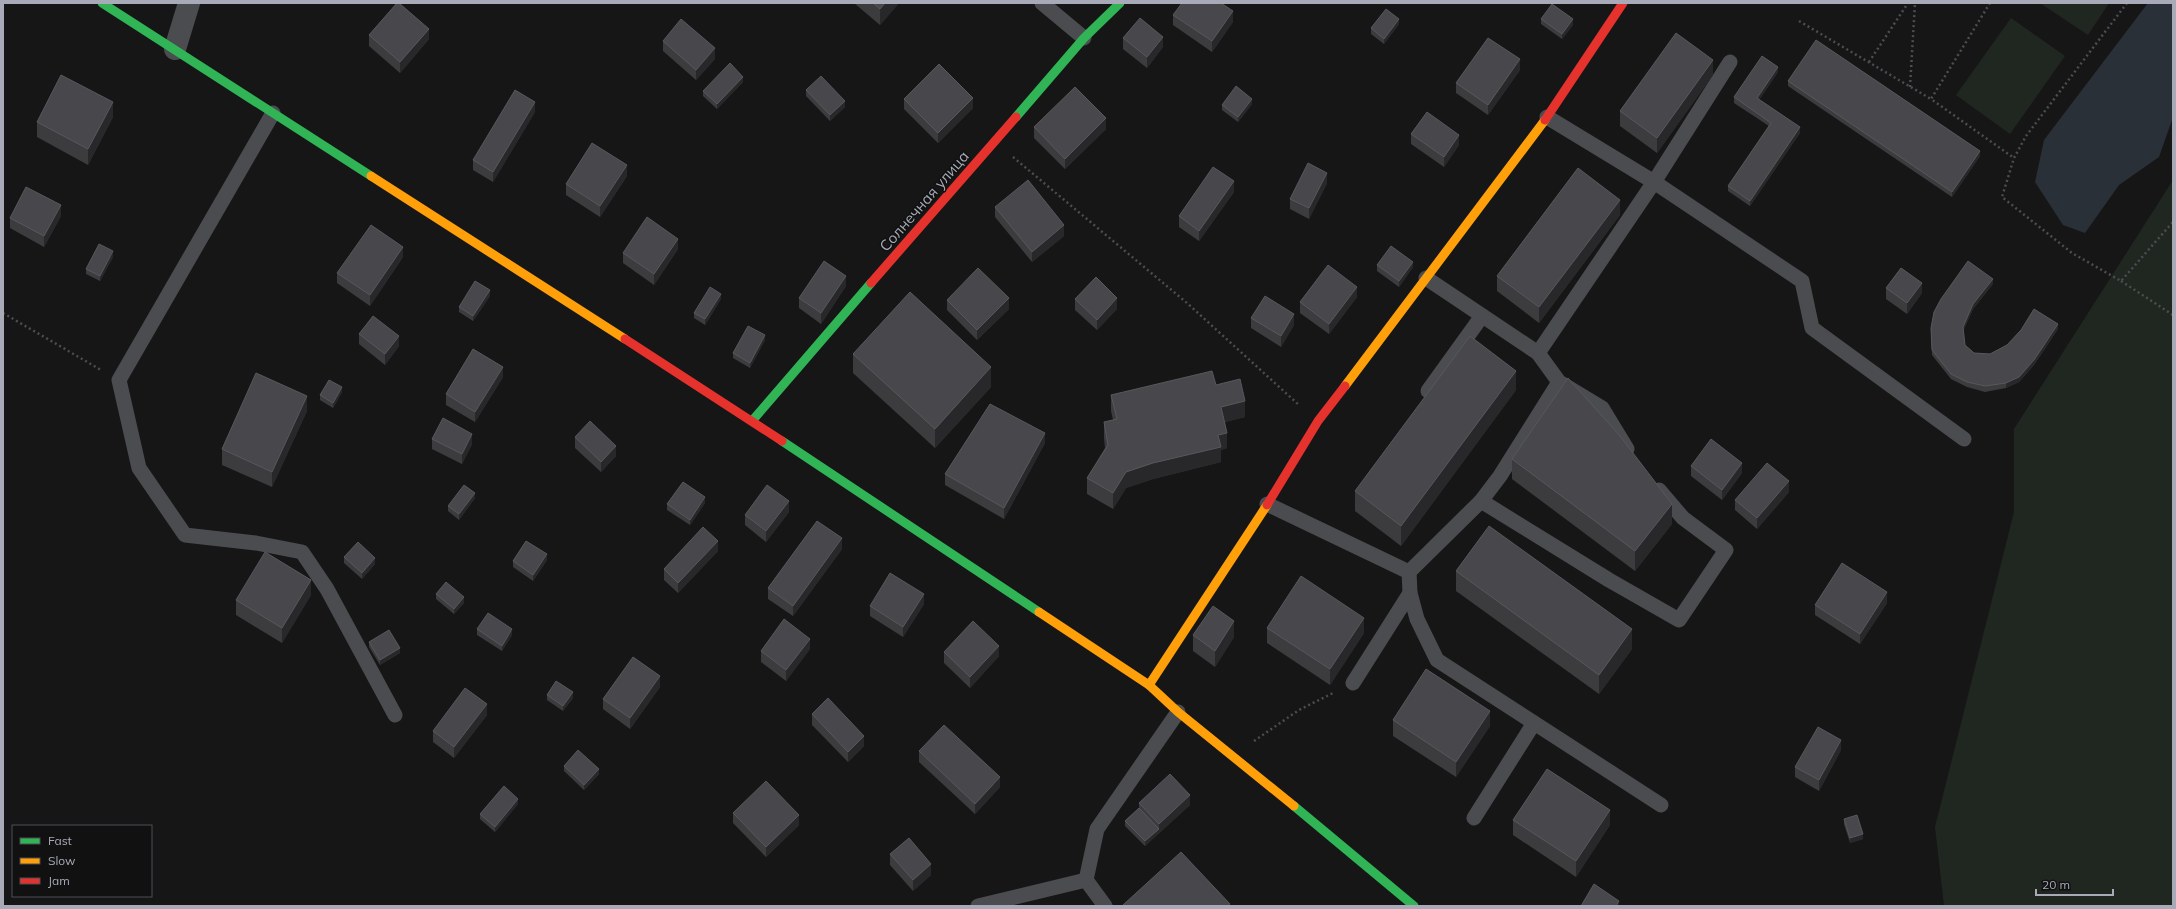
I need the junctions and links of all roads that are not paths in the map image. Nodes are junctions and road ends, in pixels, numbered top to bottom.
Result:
1 (102, 3) edge
2 (189, 3) edge
3 (1042, 3) edge
4 (1120, 3) edge
5 (1623, 3) edge
6 (1084, 38) junction
7 (175, 49) junction
8 (1730, 62) dead end
9 (273, 113) junction
10 (1547, 117) junction
11 (1654, 182) junction
12 (1426, 278) junction
13 (1482, 316) junction
14 (1538, 354) junction
15 (1559, 382) junction
16 (1428, 391) edge
17 (752, 421) junction
18 (1964, 439) dead end
19 (1633, 459) edge
20 (1647, 477) edge
21 (1481, 501) junction
22 (1267, 504) junction
23 (1409, 572) junction
24 (1410, 593) junction
25 (1353, 683) road end
26 (1149, 685) junction
27 (1178, 712) junction
28 (395, 715) dead end
29 (1534, 723) junction
30 (1661, 805) dead end
31 (1474, 818) dead end
32 (1086, 880) junction
33 (978, 906) edge
34 (1105, 906) edge
35 (1414, 906) edge

1 - 7 street
2 - 7 street
3 - 6 lane
4 - 6 street, Солнечная улица
5 - 10 street
6 - 17 street, Солнечная улица
7 - 9 street
8 - 11 lane
9 - 17 street
9 - 28 lane
10 - 11 lane
10 - 12 street
11 - 14 lane
11 - 18 lane
12 - 13 lane
12 - 22 street
13 - 14 lane
13 - 16 lane
14 - 15 lane
15 - 19 lane
15 - 21 lane
17 - 26 street
20 - 21 lane
21 - 23 lane
22 - 23 lane
22 - 26 street
23 - 24 lane
24 - 25 lane
24 - 29 lane
26 - 27 street
27 - 32 lane
27 - 35 street
29 - 30 lane
29 - 31 lane
32 - 33 lane
32 - 34 lane

